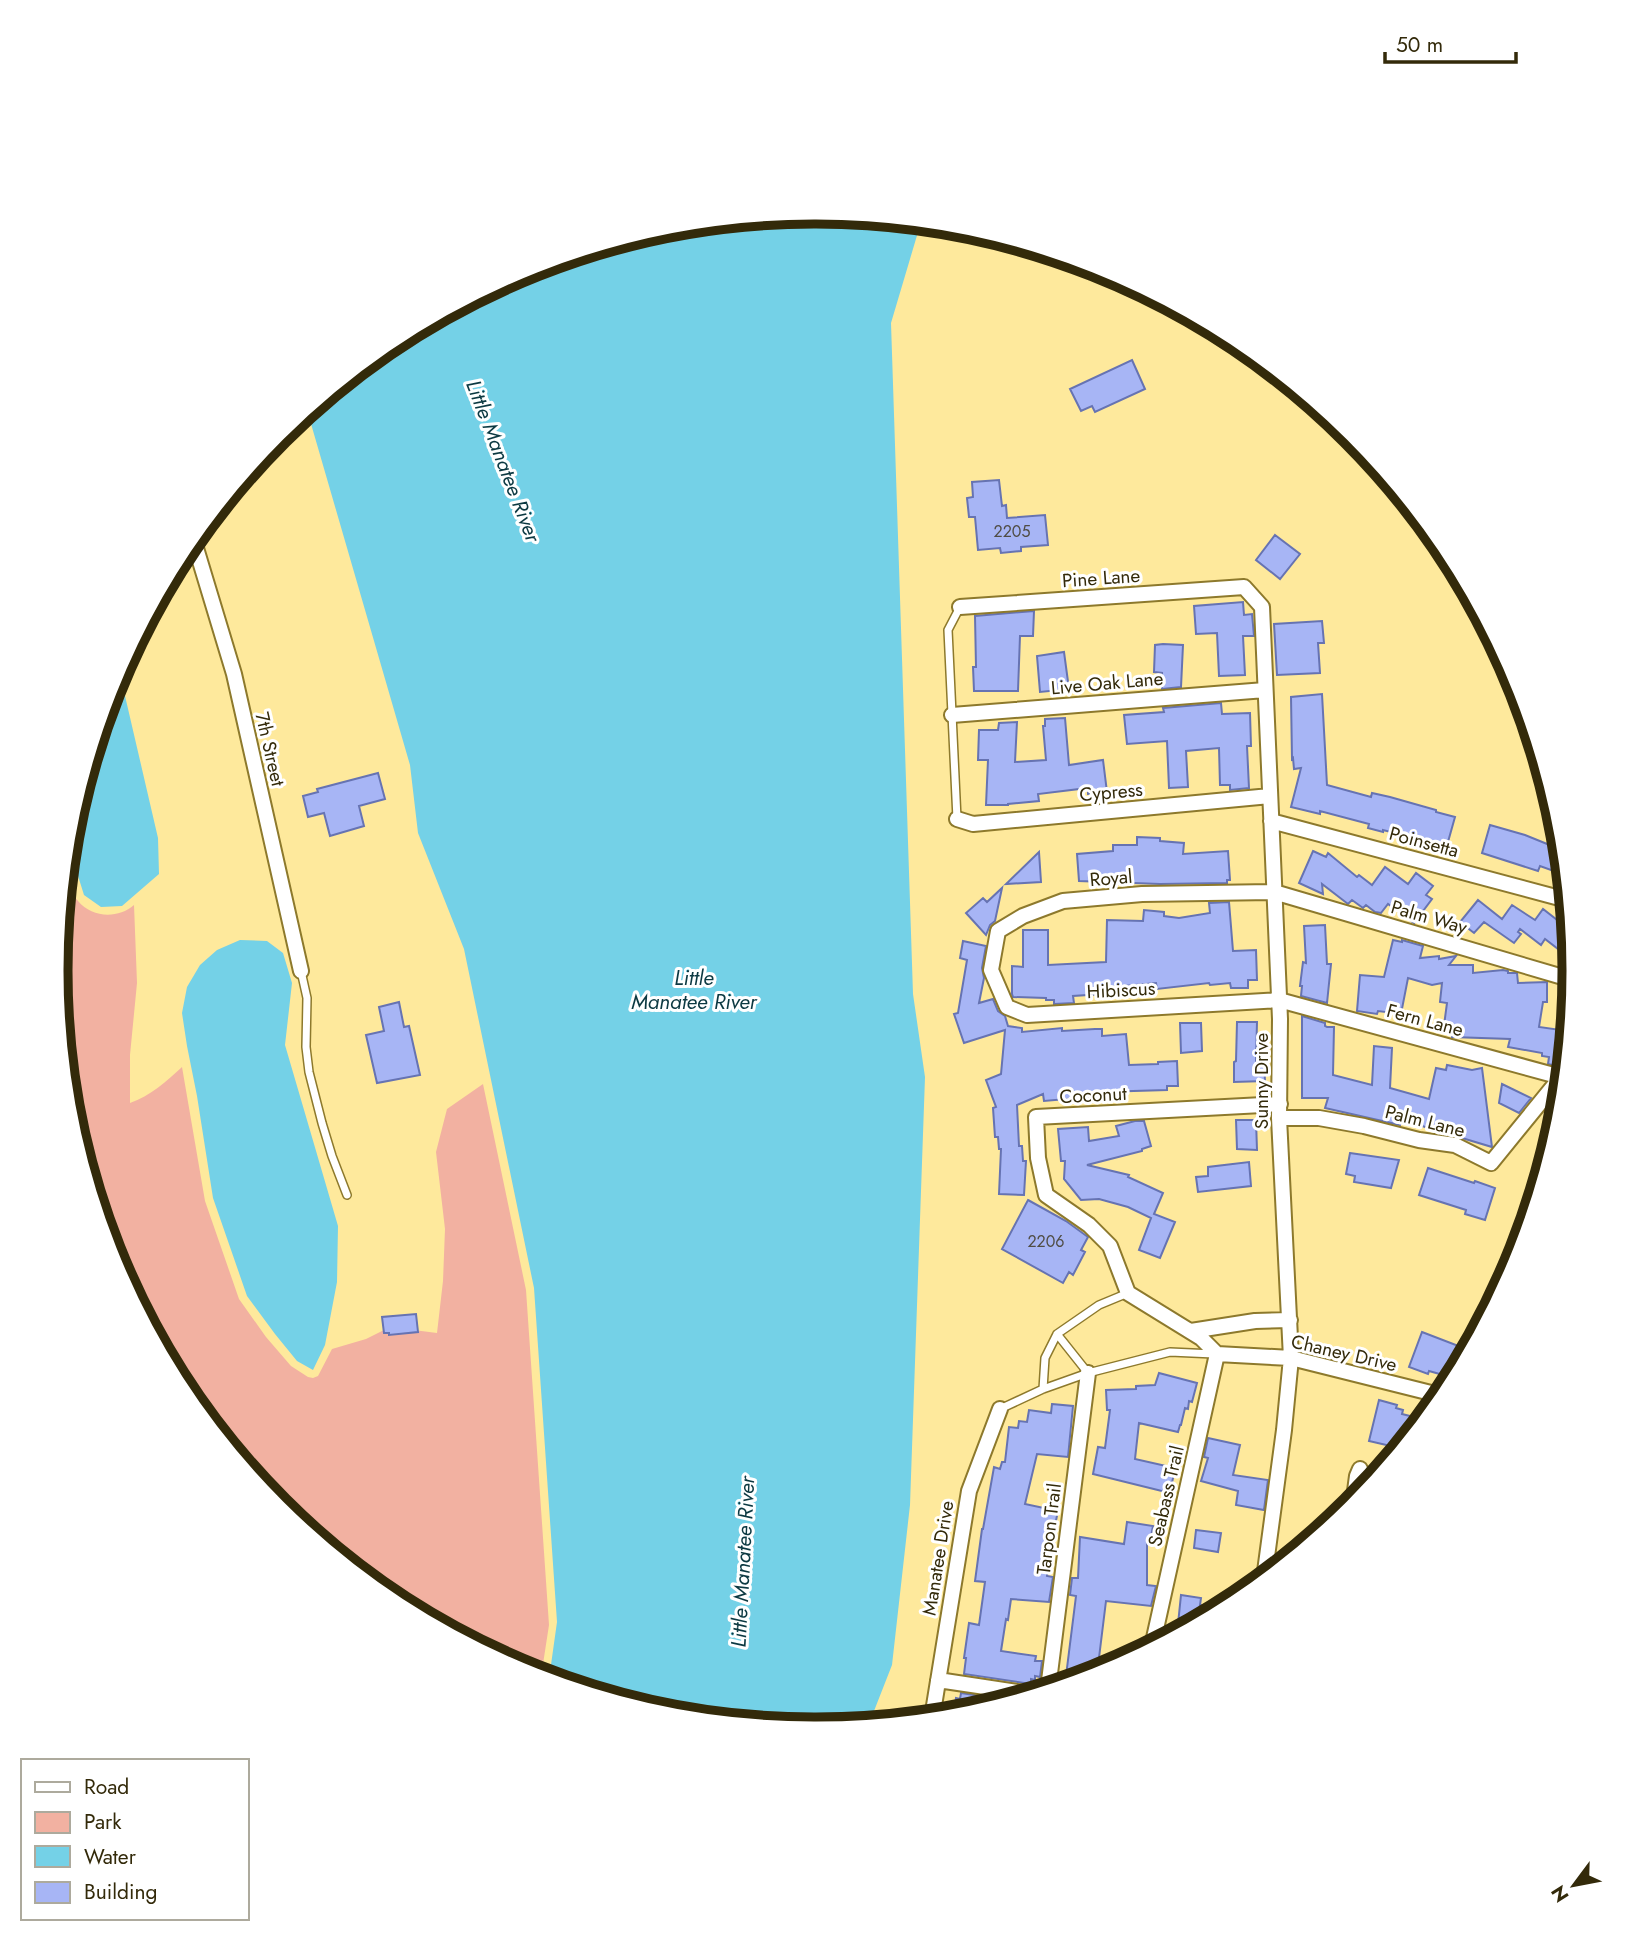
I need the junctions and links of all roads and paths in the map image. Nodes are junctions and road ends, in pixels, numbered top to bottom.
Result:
1 (197, 552) edge
2 (1244, 587) joint
3 (960, 607) joint
4 (1265, 690) junction
5 (952, 715) junction
6 (1270, 796) junction
7 (957, 819) joint
8 (1271, 821) junction
9 (1275, 891) junction
10 (1557, 897) edge
11 (991, 970) joint
12 (301, 971) joint
13 (1562, 977) edge
14 (1279, 1000) junction
15 (1554, 1075) edge
16 (1552, 1087) edge
17 (1280, 1111) junction
18 (347, 1195) dead end
19 (1128, 1293) junction
20 (1290, 1320) junction
21 (1191, 1331) junction
22 (1057, 1334) junction
23 (1217, 1354) junction
24 (1292, 1358) junction
25 (1088, 1373) junction
26 (1043, 1389) junction
27 (1430, 1393) edge
28 (1000, 1409) joint
29 (1360, 1469) dead end
30 (1356, 1485) edge
31 (1266, 1566) edge
32 (1155, 1635) edge
33 (938, 1680) junction
34 (1049, 1680) edge
35 (1011, 1691) edge
36 (934, 1707) edge

1 - 12 street, 7th Street
2 - 3 street, Pine Lane
2 - 4 street, Sunny Drive
3 - 5 lane
4 - 5 street, Live Oak Lane
4 - 6 street, Sunny Drive
5 - 7 lane
6 - 7 street, Cypress
6 - 8 street, Sunny Drive
8 - 9 street, Sunny Drive
8 - 10 street, Poinsetta
9 - 11 street, Royal
9 - 13 street, Palm Way
9 - 14 street, Sunny Drive
11 - 14 street, Hibiscus
12 - 18 lane
14 - 15 street, Fern Lane
14 - 17 street, Sunny Drive
16 - 17 street, Palm Lane
17 - 19 street, Coconut
17 - 20 street, Sunny Drive
19 - 21 street
19 - 22 lane
20 - 21 street
20 - 24 street, Sunny Drive
21 - 23 street
22 - 25 lane
22 - 26 lane
23 - 24 street, Chaney Drive
23 - 25 lane
23 - 32 street, Seabass Trail
24 - 27 street, Chaney Drive
24 - 31 street, Sunny Drive
25 - 26 lane
25 - 34 street, Tarpon Trail
26 - 28 lane
28 - 33 street, Manatee Drive
29 - 30 street
33 - 35 street
33 - 36 street, Manatee Drive

